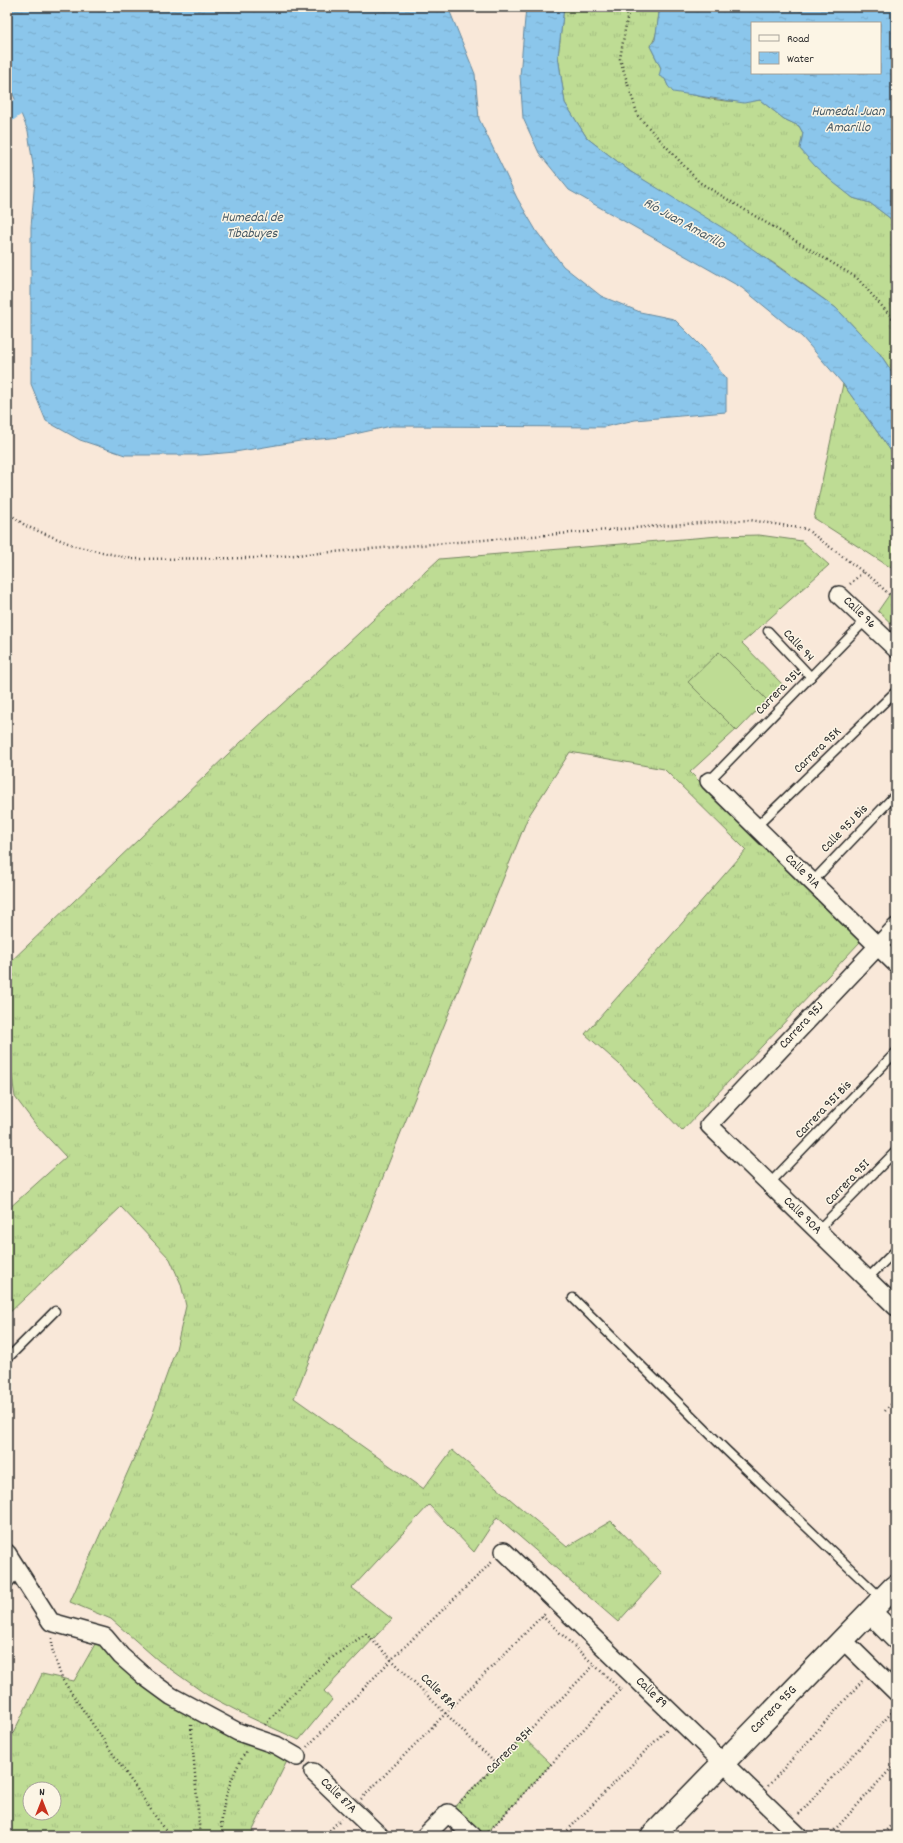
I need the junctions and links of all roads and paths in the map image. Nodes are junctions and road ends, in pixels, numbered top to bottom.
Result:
1 (629, 7) edge
2 (896, 322) edge
3 (7, 512) edge
4 (839, 594) dead end
5 (896, 601) edge
6 (866, 620) junction
7 (768, 631) dead end
8 (896, 649) edge
9 (811, 677) junction
10 (896, 691) edge
11 (709, 781) joint
12 (896, 794) edge
13 (756, 827) junction
14 (812, 882) junction
15 (896, 927) edge
16 (878, 946) junction
17 (896, 964) edge
18 (896, 1052) edge
19 (709, 1125) joint
20 (896, 1151) edge
21 (769, 1184) junction
22 (817, 1231) junction
23 (896, 1250) edge
24 (867, 1279) junction
25 (573, 1298) dead end
26 (896, 1307) edge
27 (54, 1312) dead end
28 (7, 1359) edge
29 (896, 1399) edge
30 (885, 1411) dead end
31 (504, 1551) joint
32 (7, 1553) edge
33 (19, 1571) junction
34 (7, 1585) edge
35 (888, 1594) edge
36 (556, 1602) junction
37 (542, 1616) junction
38 (51, 1622) junction
39 (896, 1638) edge
40 (843, 1640) junction
41 (392, 1660) junction
42 (594, 1665) junction
43 (633, 1676) junction
44 (864, 1679) dead end
45 (621, 1690) junction
46 (896, 1692) edge
47 (188, 1705) junction
48 (895, 1709) dead end
49 (445, 1714) junction
50 (677, 1718) junction
51 (254, 1738) junction
52 (298, 1757) joint
53 (723, 1763) junction
54 (896, 1763) edge
55 (496, 1764) junction
56 (313, 1772) dead end
57 (758, 1797) junction
58 (351, 1809) junction
59 (448, 1813) junction
60 (896, 1820) edge
61 (793, 1831) edge
62 (172, 1836) edge
63 (200, 1836) edge
64 (222, 1836) edge
65 (324, 1836) edge
66 (380, 1836) edge
67 (425, 1836) edge
68 (473, 1836) edge
69 (484, 1836) edge
70 (562, 1836) edge
71 (652, 1836) edge
72 (829, 1836) edge
73 (881, 1836) edge

1 - 2 path
3 - 5 path
4 - 6 street, Calle 96
6 - 8 street, Calle 96
6 - 9 lane, Carrera 95L
7 - 9 lane, Calle 94
9 - 11 lane, Carrera 95L
10 - 13 lane, Carrera 95K
11 - 13 street, Calle 91A
12 - 14 lane, Calle 95J Bis
13 - 14 street, Calle 91A
14 - 16 street, Calle 91A
15 - 16 street, Carrera 95J
16 - 17 street, Calle 91A
16 - 19 street, Carrera 95J
18 - 21 lane, Carrera 95I Bis
19 - 21 street, Calle 90A
20 - 22 lane, Carrera 95I
21 - 22 street, Calle 90A
22 - 24 street, Calle 90A
23 - 24 lane
24 - 26 street, Calle 90A
25 - 35 lane
27 - 28 lane
29 - 30 path
31 - 36 street, Calle 89
31 - 41 path
32 - 33 street
33 - 34 lane
33 - 38 street
35 - 39 street
35 - 40 street, Carrera 95G
36 - 37 path
36 - 43 street, Calle 89
37 - 42 path
37 - 49 path
38 - 47 street
38 - 62 path
40 - 46 street
40 - 53 street, Carrera 95G
41 - 49 path, Calle 88A
41 - 51 path, Calle 88A
41 - 52 path
42 - 45 path
42 - 55 path, Carrera 95H
43 - 45 path
43 - 50 street, Calle 89
44 - 57 path
45 - 69 path
47 - 51 street
47 - 63 path
48 - 61 path
49 - 55 path, Calle 88A
49 - 58 path
50 - 53 street, Calle 89
50 - 70 path
51 - 52 street
51 - 64 path
53 - 57 street, Calle 89
53 - 71 street, Carrera 95G
54 - 72 path
55 - 59 path, Carrera 95H
56 - 58 street, Calle 87A
57 - 61 street, Calle 89
58 - 65 path
58 - 66 street, Calle 87A
59 - 67 street
59 - 68 street
60 - 73 path

